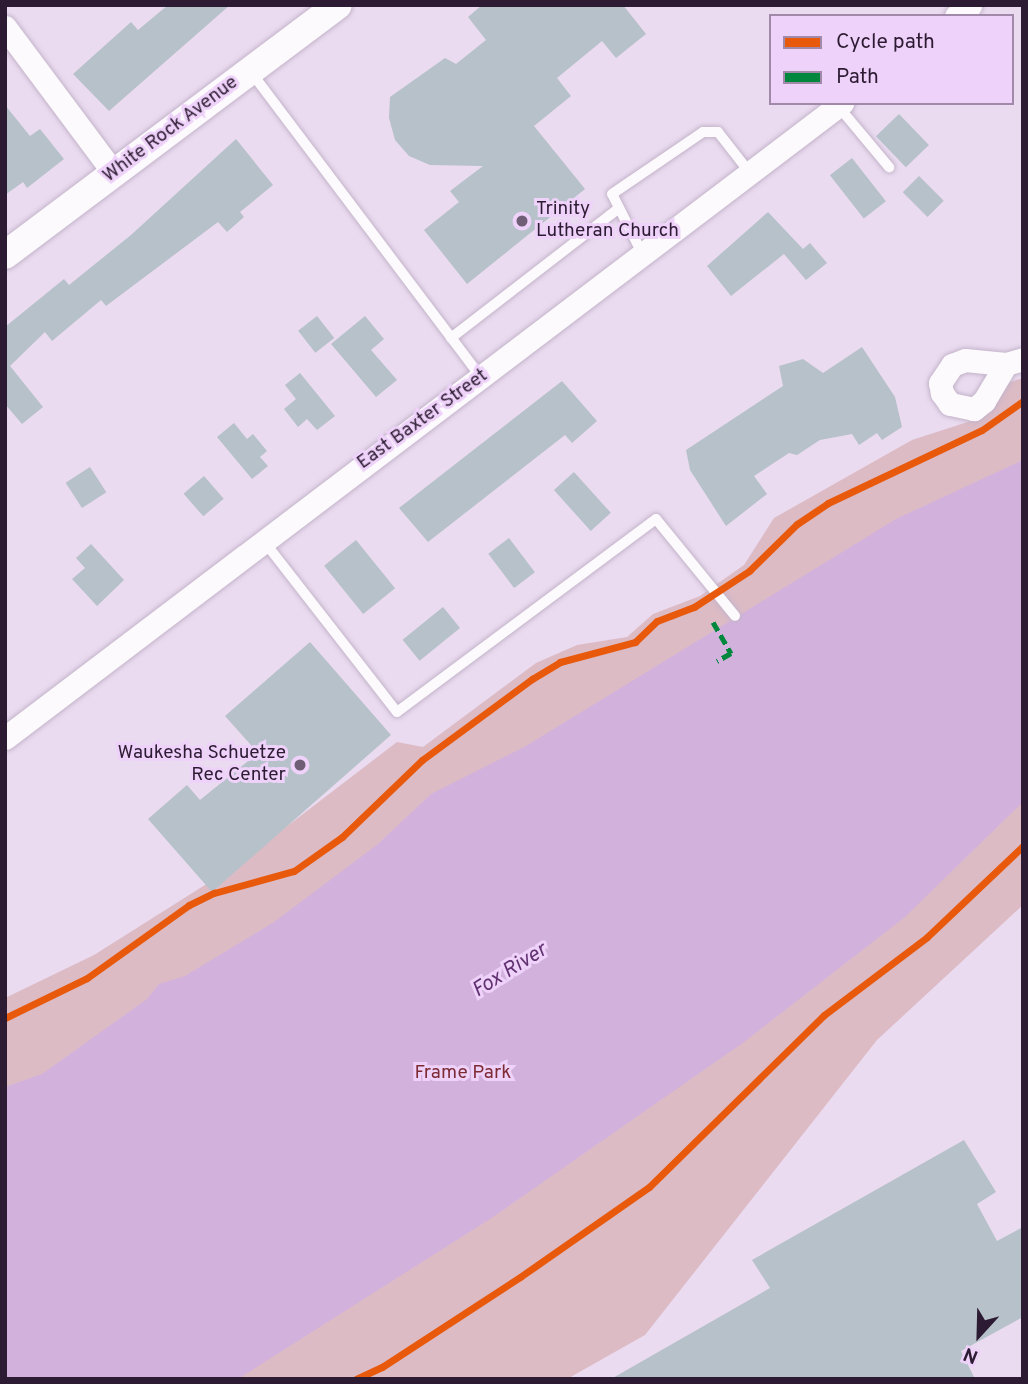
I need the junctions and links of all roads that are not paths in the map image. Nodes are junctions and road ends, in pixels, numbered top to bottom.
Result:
1 (338, 5) edge
2 (5, 27) edge
3 (250, 71) junction
4 (839, 105) edge
5 (841, 105) edge
6 (889, 167) dead end
7 (114, 173) junction
8 (750, 173) junction
9 (619, 208) junction
10 (5, 255) edge
11 (642, 255) junction
12 (451, 338) junction
13 (481, 377) junction
14 (263, 540) junction
15 (735, 616) dead end
16 (5, 738) edge

1 - 3 street, White Rock Avenue
2 - 7 street
3 - 7 street, White Rock Avenue
3 - 12 lane
4 - 8 street, East Baxter Street
5 - 6 lane
7 - 10 street, White Rock Avenue
8 - 9 lane
8 - 11 street, East Baxter Street
9 - 11 lane
9 - 12 lane
11 - 13 street, East Baxter Street
12 - 13 lane
13 - 14 street, East Baxter Street
14 - 15 lane
14 - 16 street, East Baxter Street

